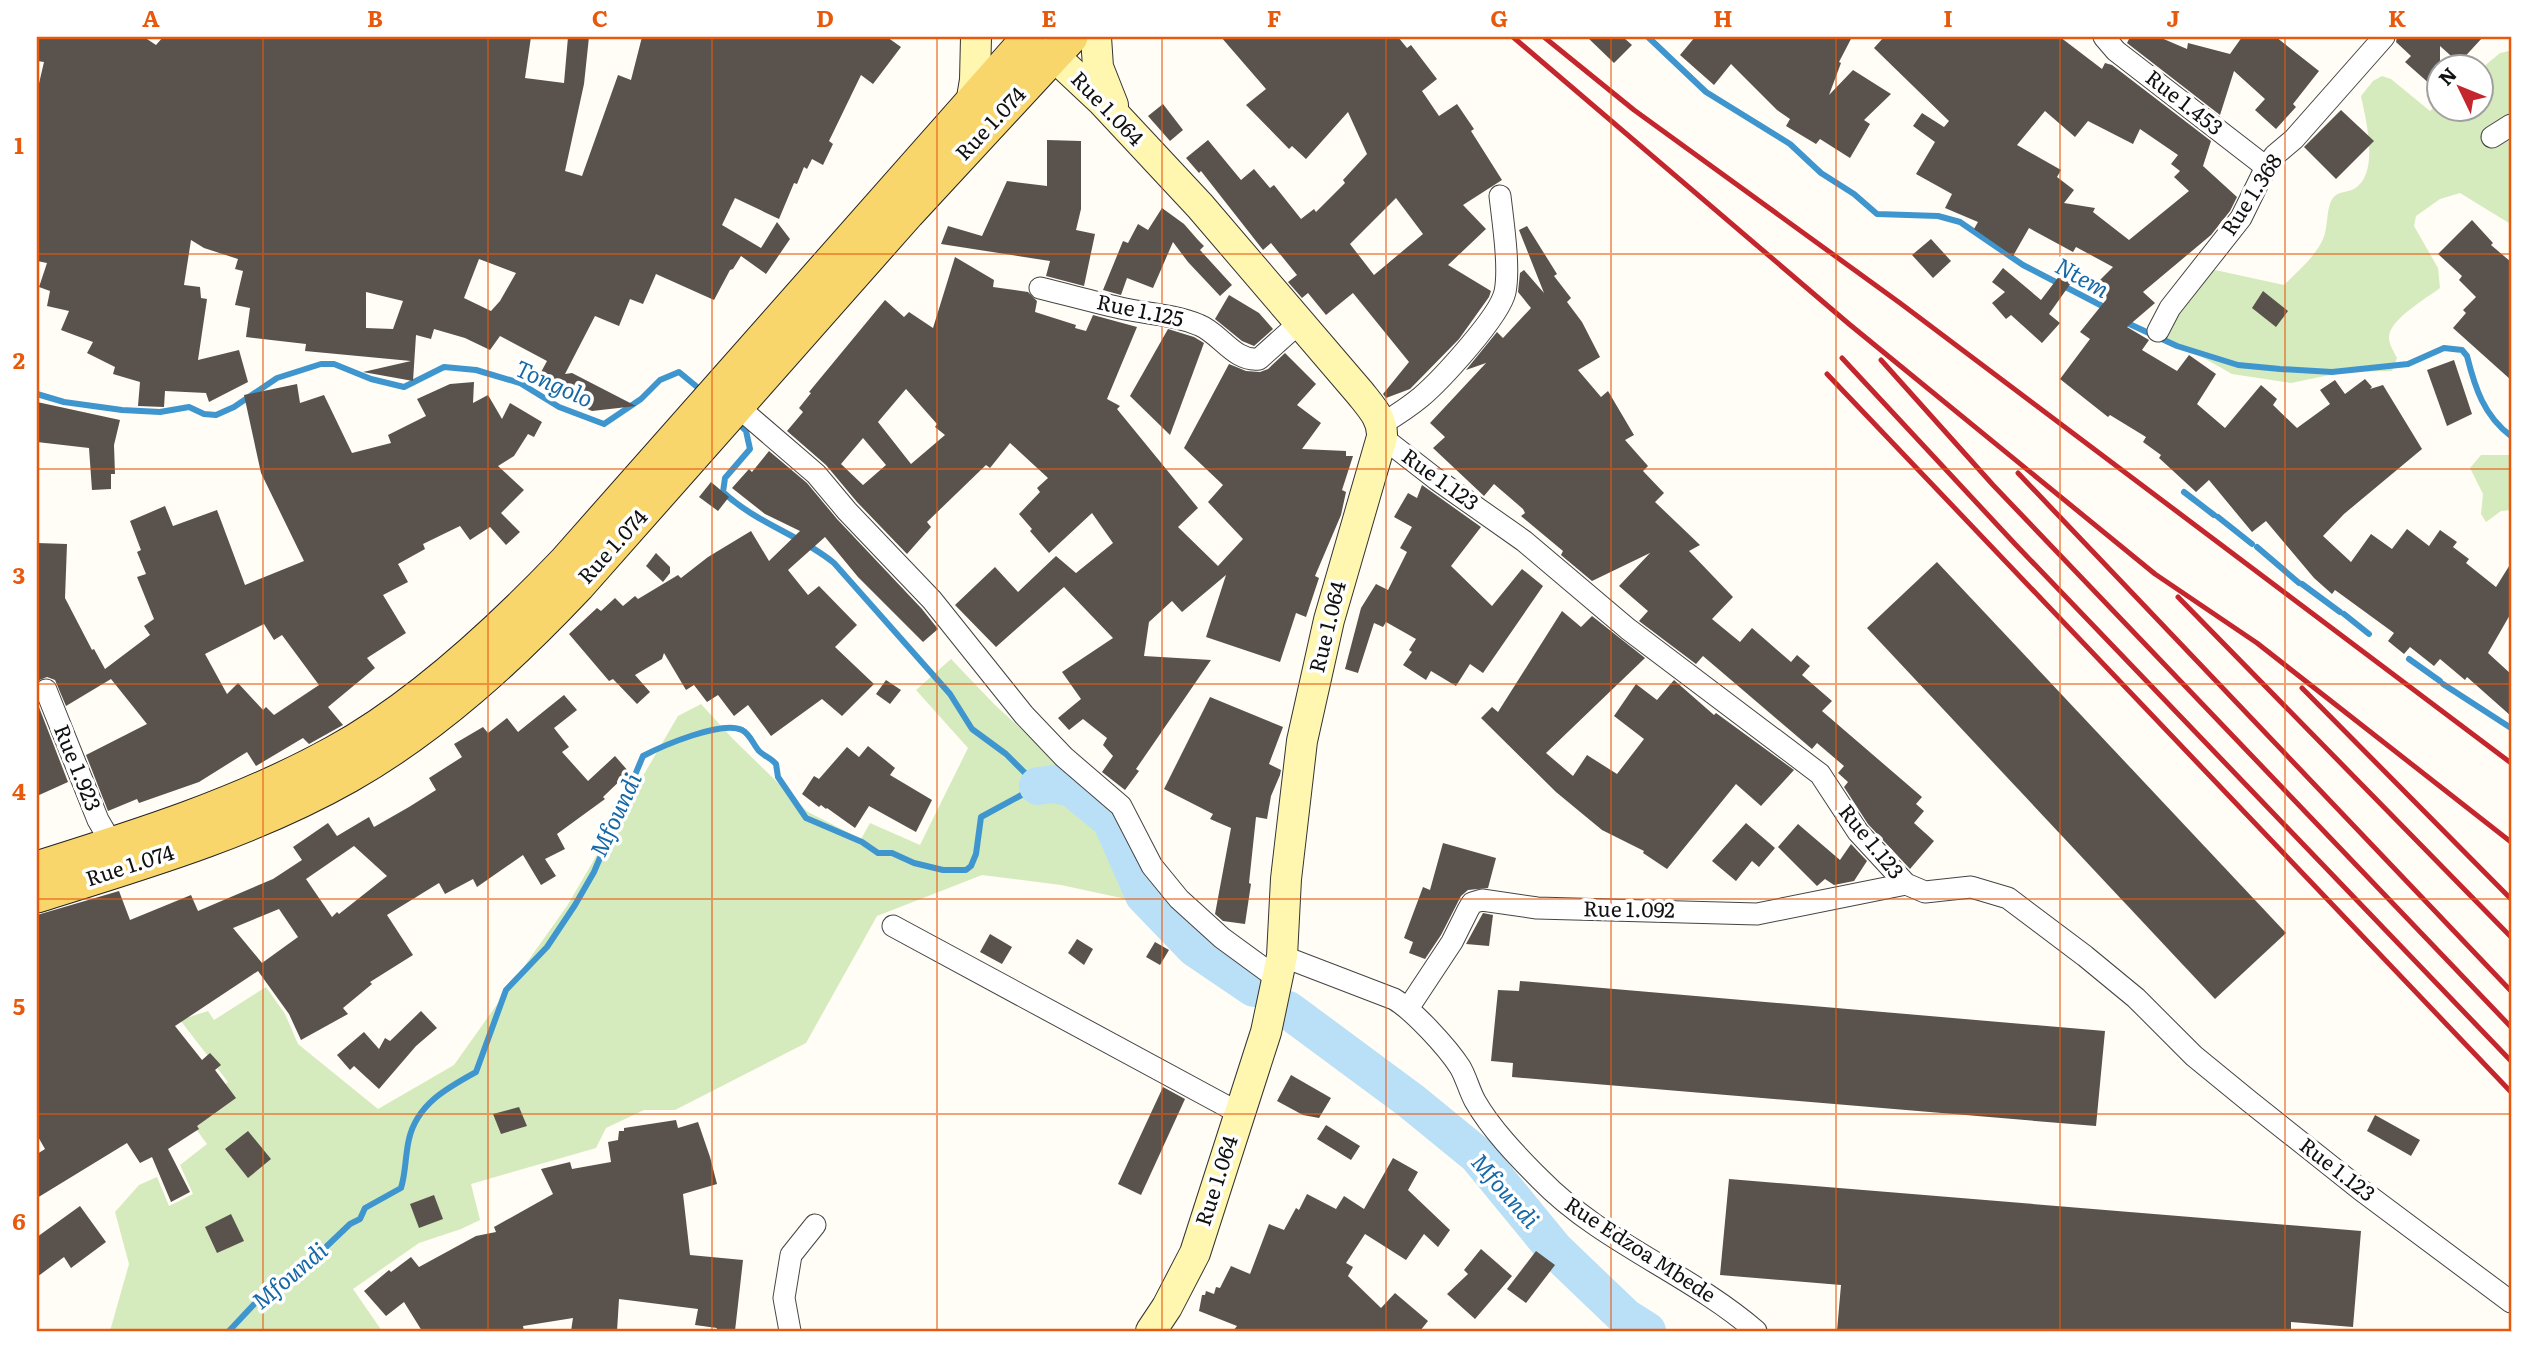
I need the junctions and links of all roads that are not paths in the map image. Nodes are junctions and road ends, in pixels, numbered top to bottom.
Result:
1 (976, 37) edge
2 (1096, 37) edge
3 (2104, 37) edge
4 (2384, 37) edge
5 (1047, 42) edge
6 (971, 104) junction
7 (2511, 125) edge
8 (1133, 135) junction
9 (2492, 137) dead end
10 (2266, 167) junction
11 (1500, 196) dead end
12 (874, 233) junction
13 (1040, 288) dead end
14 (1299, 323) junction
15 (2158, 331) dead end
16 (728, 398) junction
17 (1382, 431) junction
18 (46, 690) dead end
19 (128, 849) junction
20 (37, 868) edge
21 (1906, 884) junction
22 (37, 896) edge
23 (893, 926) dead end
24 (1280, 967) junction
25 (1409, 1007) junction
26 (1239, 1113) junction
27 (815, 1225) dead end
28 (2511, 1302) edge
29 (790, 1331) edge
30 (1151, 1331) edge
31 (1756, 1331) edge

1 - 6 main road
2 - 8 main road
3 - 10 street, Rue 1.453
4 - 10 street, Rue 1.368
5 - 6 main road, Rue 1.074
5 - 8 main road, Rue 1.064
5 - 12 main road, Rue 1.074
6 - 12 main road, Rue 1.074
7 - 9 street
8 - 14 main road, Rue 1.064
10 - 15 street, Rue 1.368
11 - 17 street
12 - 16 main road, Rue 1.074
13 - 14 street, Rue 1.125
14 - 17 main road, Rue 1.064
16 - 19 main road, Rue 1.074
16 - 24 street, Rue Edzoa Mbede
17 - 21 street, Rue 1.123
17 - 24 main road, Rue 1.064
18 - 19 street, Rue 1.923
19 - 20 main road, Rue 1.074
19 - 22 main road, Rue 1.074
21 - 25 street, Rue 1.092
21 - 28 street, Rue 1.123
23 - 26 street
24 - 25 street, Rue Edzoa Mbede
24 - 26 main road, Rue 1.064
25 - 31 street, Rue Edzoa Mbede
26 - 30 main road, Rue 1.064
27 - 29 street

